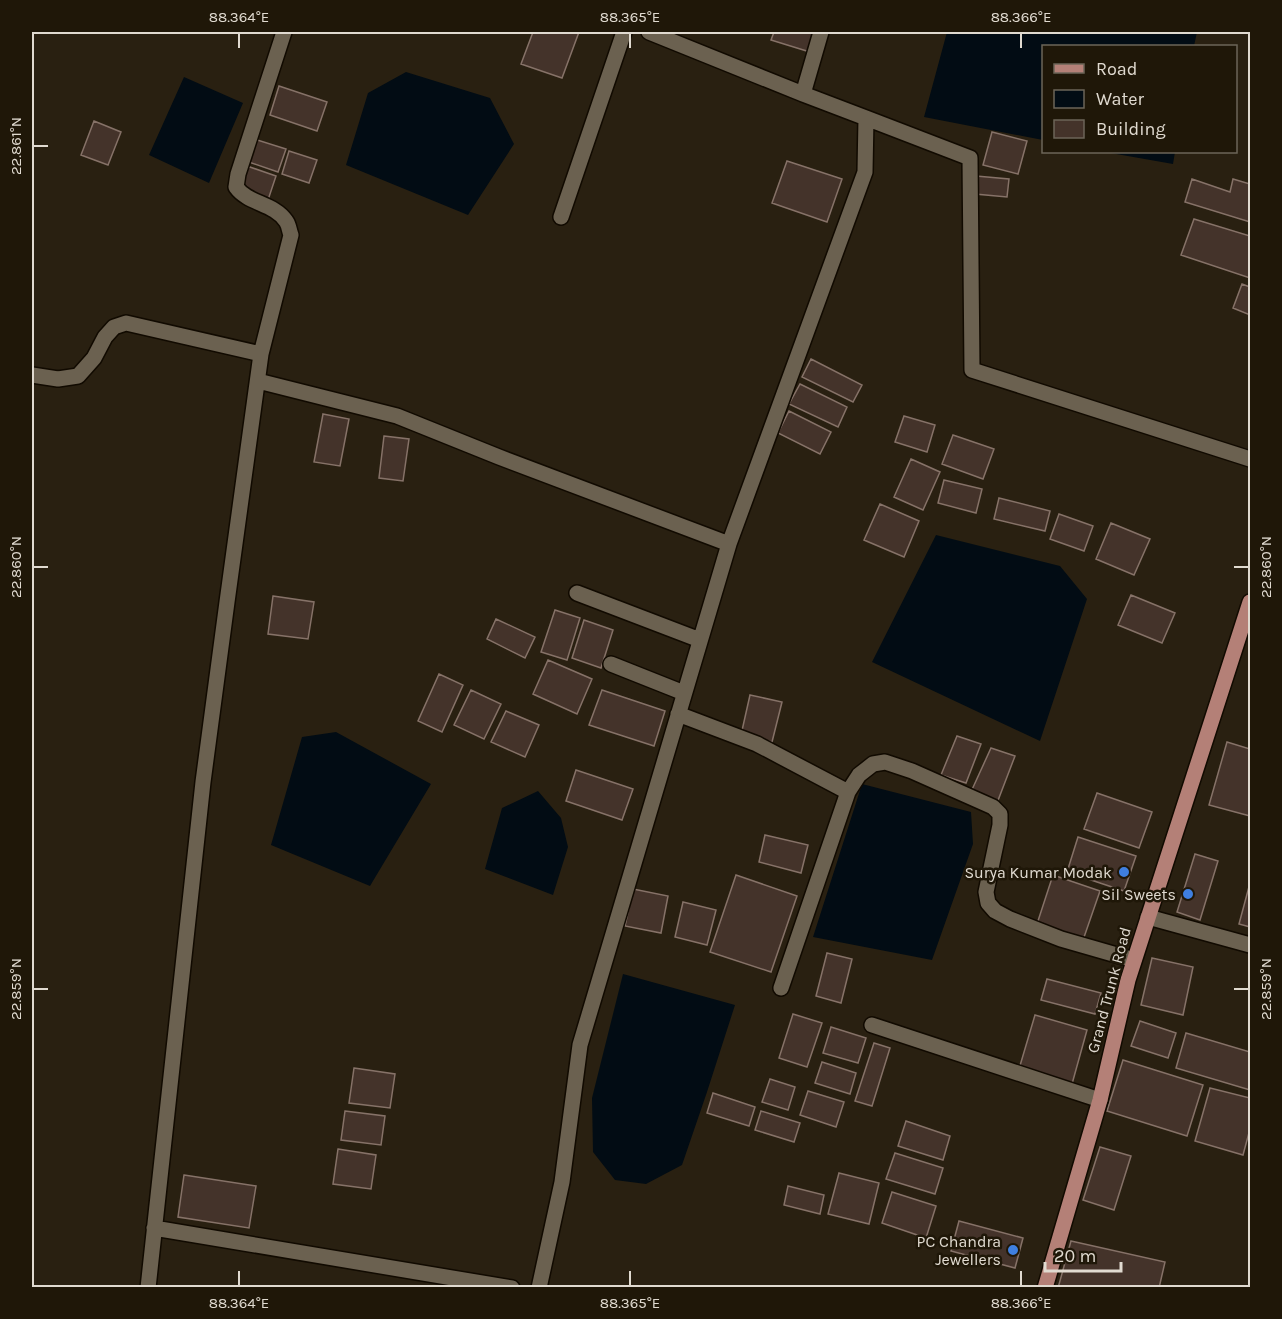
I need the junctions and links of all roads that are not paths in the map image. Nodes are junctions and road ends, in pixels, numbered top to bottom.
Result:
1 (284, 32) edge
2 (624, 32) edge
3 (649, 32) edge
4 (820, 32) edge
5 (803, 94) junction
6 (866, 118) junction
7 (561, 217) dead end
8 (261, 354) junction
9 (32, 375) edge
10 (258, 381) junction
11 (1251, 459) edge
12 (729, 544) junction
13 (577, 593) dead end
14 (1251, 602) edge
15 (700, 640) junction
16 (610, 664) dead end
17 (684, 693) junction
18 (678, 714) junction
19 (848, 792) junction
20 (1149, 917) junction
21 (1251, 945) edge
22 (1134, 960) junction
23 (781, 988) dead end
24 (872, 1025) dead end
25 (1100, 1100) junction
26 (154, 1228) junction
27 (148, 1287) edge
28 (512, 1287) edge
29 (539, 1287) edge
30 (1045, 1287) edge

1 - 8 street
2 - 7 street
3 - 5 street
4 - 5 street
5 - 6 street
6 - 11 street
6 - 12 street
8 - 9 street
8 - 10 street
10 - 12 street
10 - 26 street
12 - 15 street
13 - 15 street
14 - 20 main road, Grand Trunk Road
15 - 17 street
16 - 17 street
17 - 18 street
18 - 19 street
18 - 29 street
19 - 22 street
19 - 23 street
20 - 21 street
20 - 22 main road, Grand Trunk Road
22 - 25 main road, Grand Trunk Road
24 - 25 street
25 - 30 main road, Grand Trunk Road
26 - 27 street
26 - 28 street

